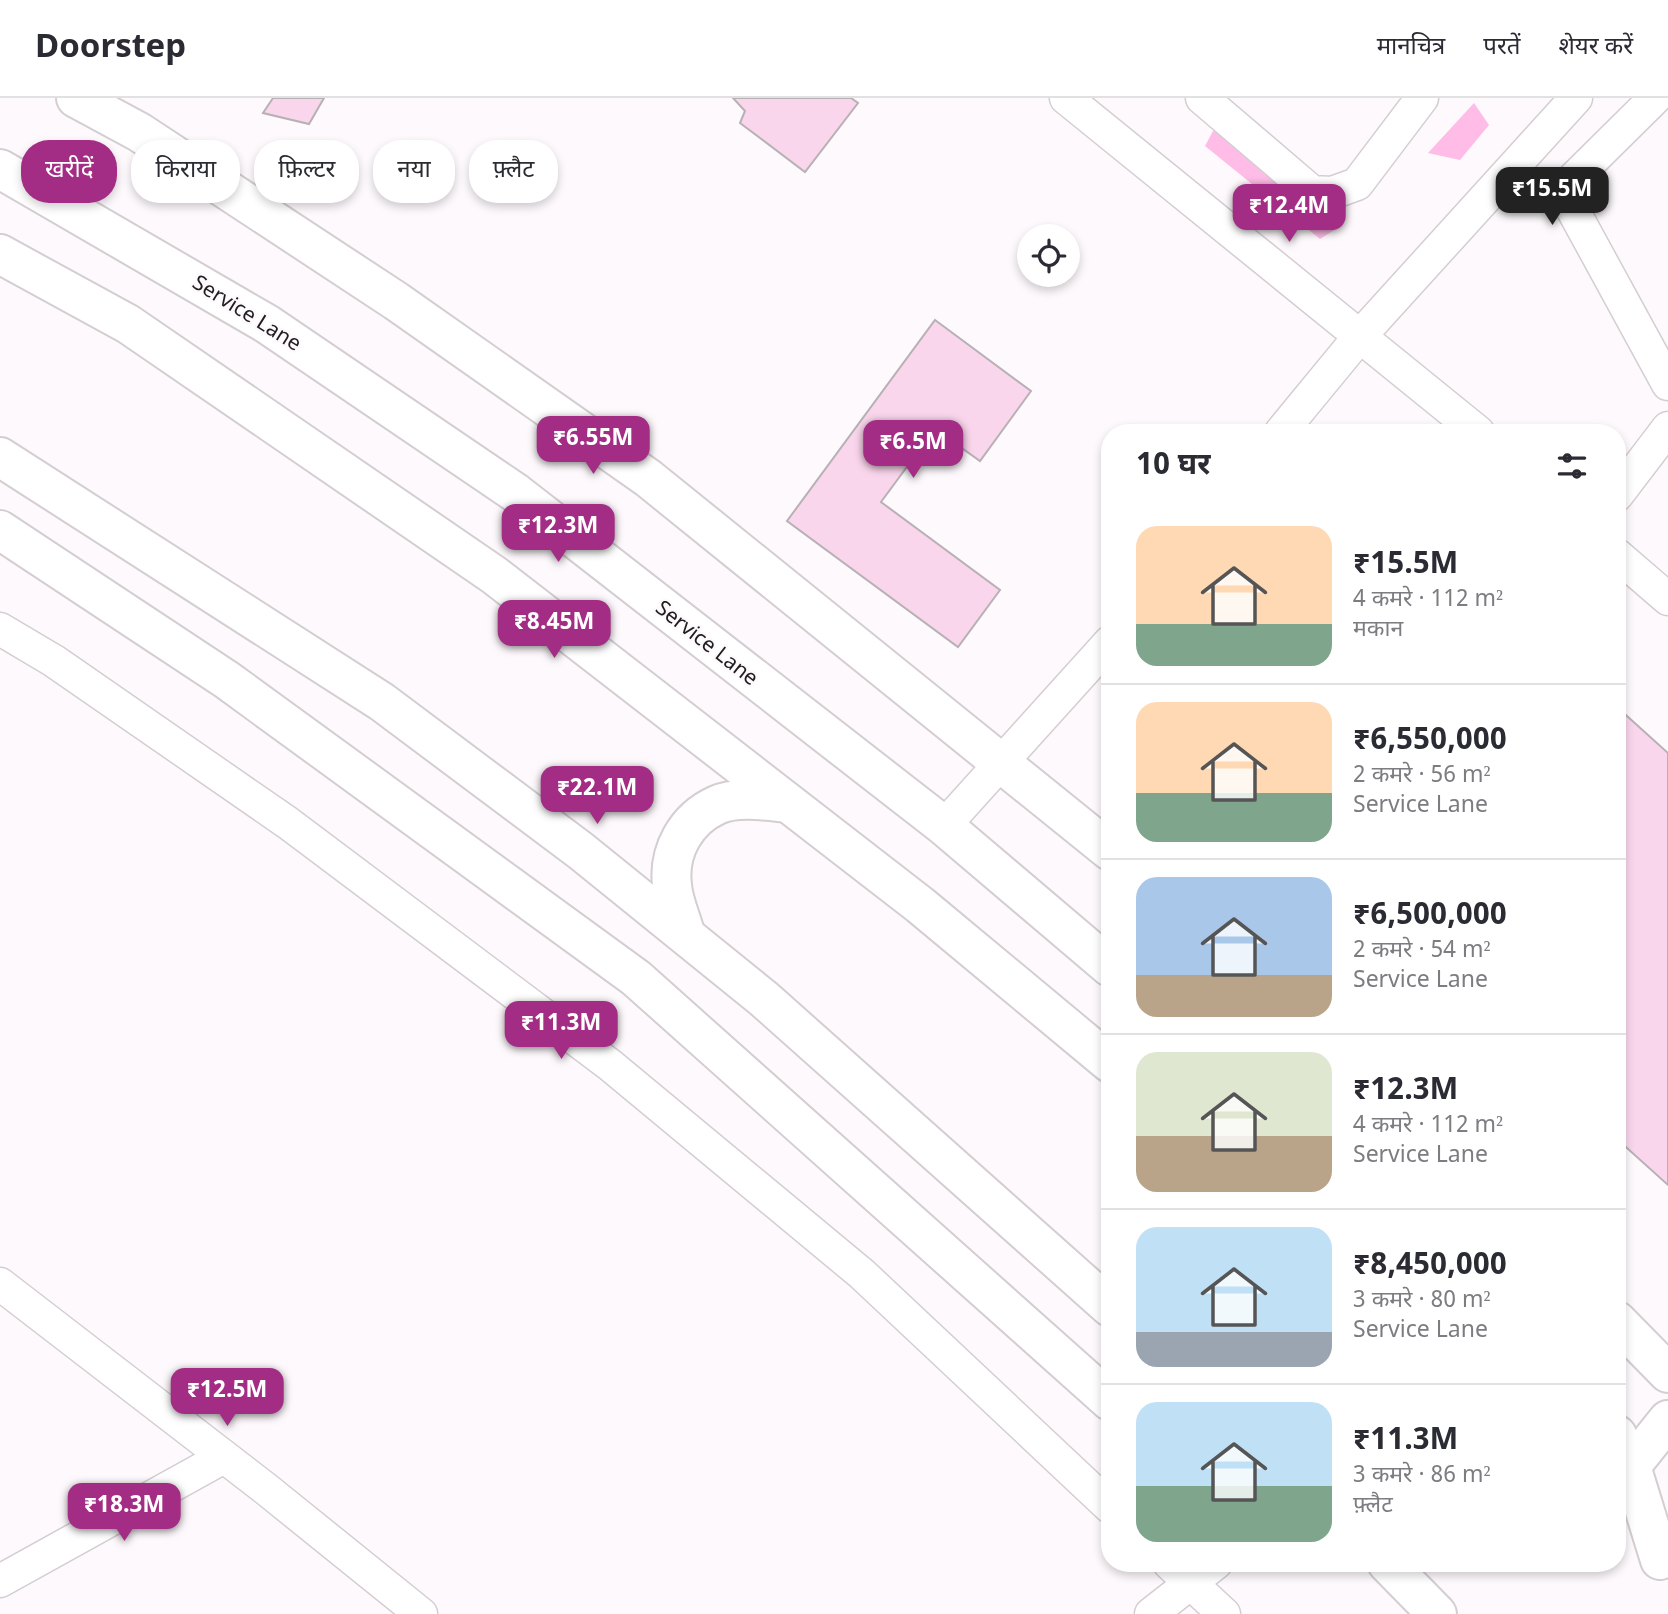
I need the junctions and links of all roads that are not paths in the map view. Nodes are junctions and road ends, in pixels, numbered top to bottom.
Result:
1 (76, 98) edge
2 (1066, 98) edge
3 (1202, 98) edge
4 (1422, 98) edge
5 (1576, 98) edge
6 (1655, 98) edge
7 (0, 169) edge
8 (0, 254) edge
9 (1360, 336) junction
10 (1668, 384) edge
11 (1288, 424) edge
12 (1468, 424) edge
13 (1668, 428) edge
14 (0, 457) edge
15 (1626, 483) edge
16 (0, 530) edge
17 (1626, 563) edge
18 (1668, 599) edge
19 (0, 629) edge
20 (1101, 652) edge
21 (1003, 763) junction
22 (788, 803) junction
23 (944, 826) junction
24 (1101, 844) edge
25 (685, 933) junction
26 (1101, 959) edge
27 (1101, 1056) edge
28 (0, 1284) edge
29 (1101, 1299) edge
30 (1626, 1330) edge
31 (1668, 1373) edge
32 (1101, 1393) edge
33 (1668, 1420) edge
34 (1626, 1449) edge
35 (1626, 1456) edge
36 (222, 1458) junction
37 (1101, 1499) edge
38 (1626, 1527) edge
39 (1664, 1564) edge
40 (1396, 1572) edge
41 (1180, 1574) edge
42 (0, 1581) edge
43 (421, 1614) edge
44 (1151, 1614) edge
45 (1224, 1614) edge
46 (1437, 1614) edge

1 - 21 street
2 - 9 street
3 - 4 street
5 - 9 street
6 - 10 street
7 - 23 street, Service Lane
8 - 22 street
9 - 11 street
9 - 12 street
13 - 15 street
14 - 25 street
16 - 32 street
17 - 18 street
19 - 37 street
20 - 21 street
21 - 23 street
21 - 24 street
22 - 25 street
22 - 27 street
23 - 26 street, Service Lane
25 - 29 street
28 - 36 street
30 - 31 street
33 - 34 street
35 - 39 street
36 - 42 street
36 - 43 street
38 - 39 street
40 - 46 street
41 - 44 street
41 - 45 street

